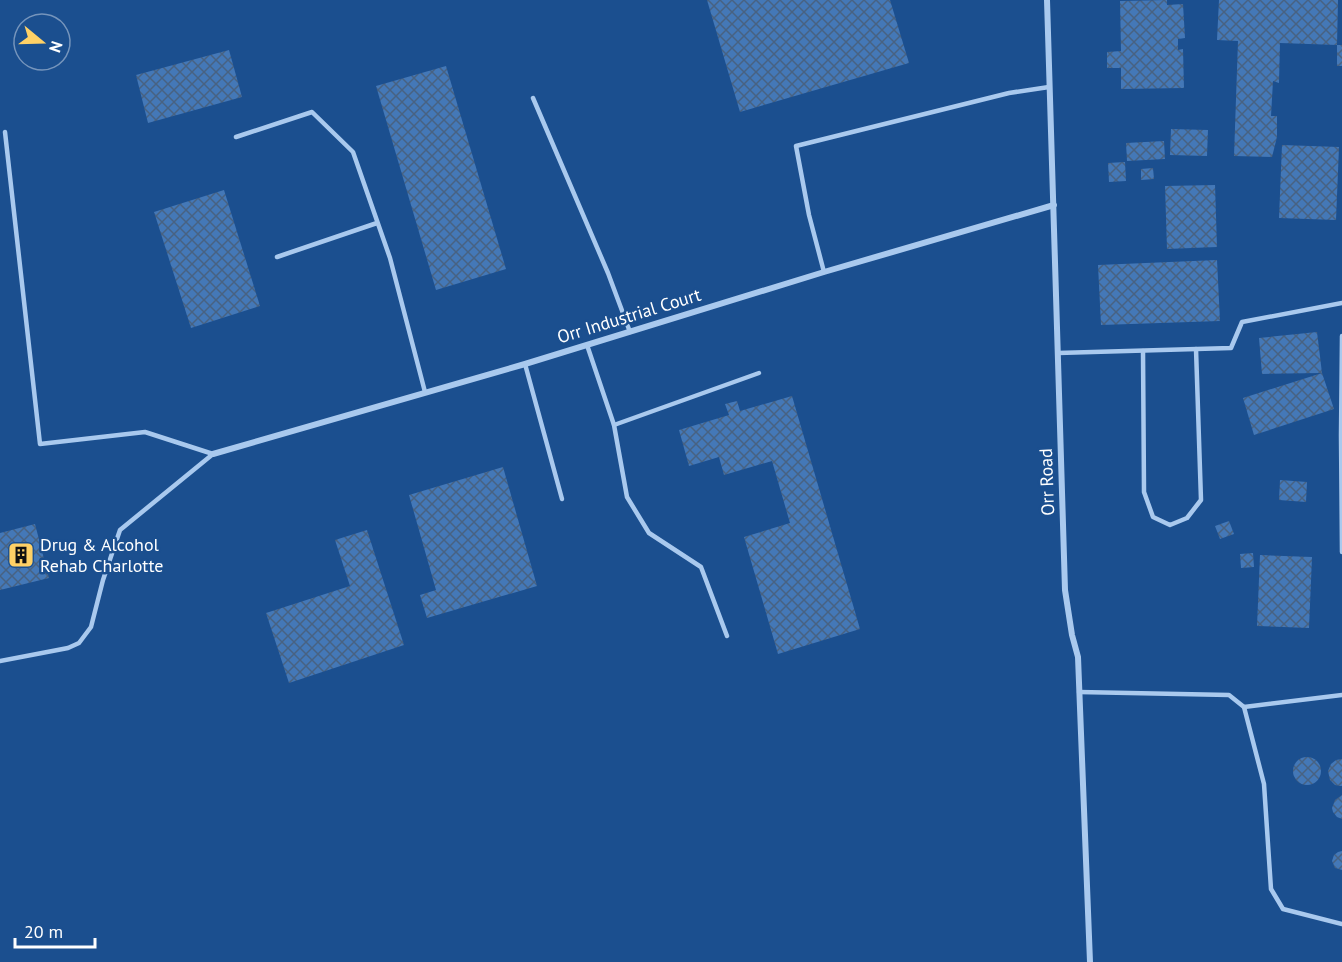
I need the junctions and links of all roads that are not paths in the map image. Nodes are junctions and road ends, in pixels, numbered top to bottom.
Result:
1 (1047, 0) edge
2 (1049, 87) junction
3 (533, 98) dead end
4 (5, 132) dead end
5 (236, 137) dead end
6 (1053, 206) junction
7 (377, 223) junction
8 (277, 257) dead end
9 (824, 272) junction
10 (1342, 303) edge
11 (630, 332) junction
12 (1342, 336) edge
13 (587, 345) junction
14 (1196, 349) junction
15 (1143, 351) junction
16 (1058, 354) junction
17 (525, 364) junction
18 (759, 373) dead end
19 (425, 392) junction
20 (614, 426) junction
21 (213, 454) junction
22 (562, 499) dead end
23 (1342, 552) edge
24 (727, 636) dead end
25 (0, 661) edge
26 (1079, 692) junction
27 (1342, 695) edge
28 (1244, 707) junction
29 (1342, 924) edge
30 (1090, 962) edge

1 - 2 street, Orr Road
2 - 6 street, Orr Road
2 - 9 lane
3 - 11 lane
4 - 21 lane
5 - 7 lane
6 - 9 street, Orr Industrial Court
6 - 16 street, Orr Road
7 - 8 lane
7 - 19 lane
9 - 11 street, Orr Industrial Court
10 - 14 lane
11 - 13 street, Orr Industrial Court
12 - 23 lane
13 - 17 street, Orr Industrial Court
13 - 20 lane
14 - 15 lane
14 - 15 lane
15 - 16 lane
16 - 26 street, Orr Road
17 - 19 street, Orr Industrial Court
17 - 22 lane
18 - 20 lane
19 - 21 street, Orr Industrial Court
20 - 24 lane
21 - 25 lane
26 - 28 lane
26 - 30 street, Orr Road
27 - 28 lane
28 - 29 lane

